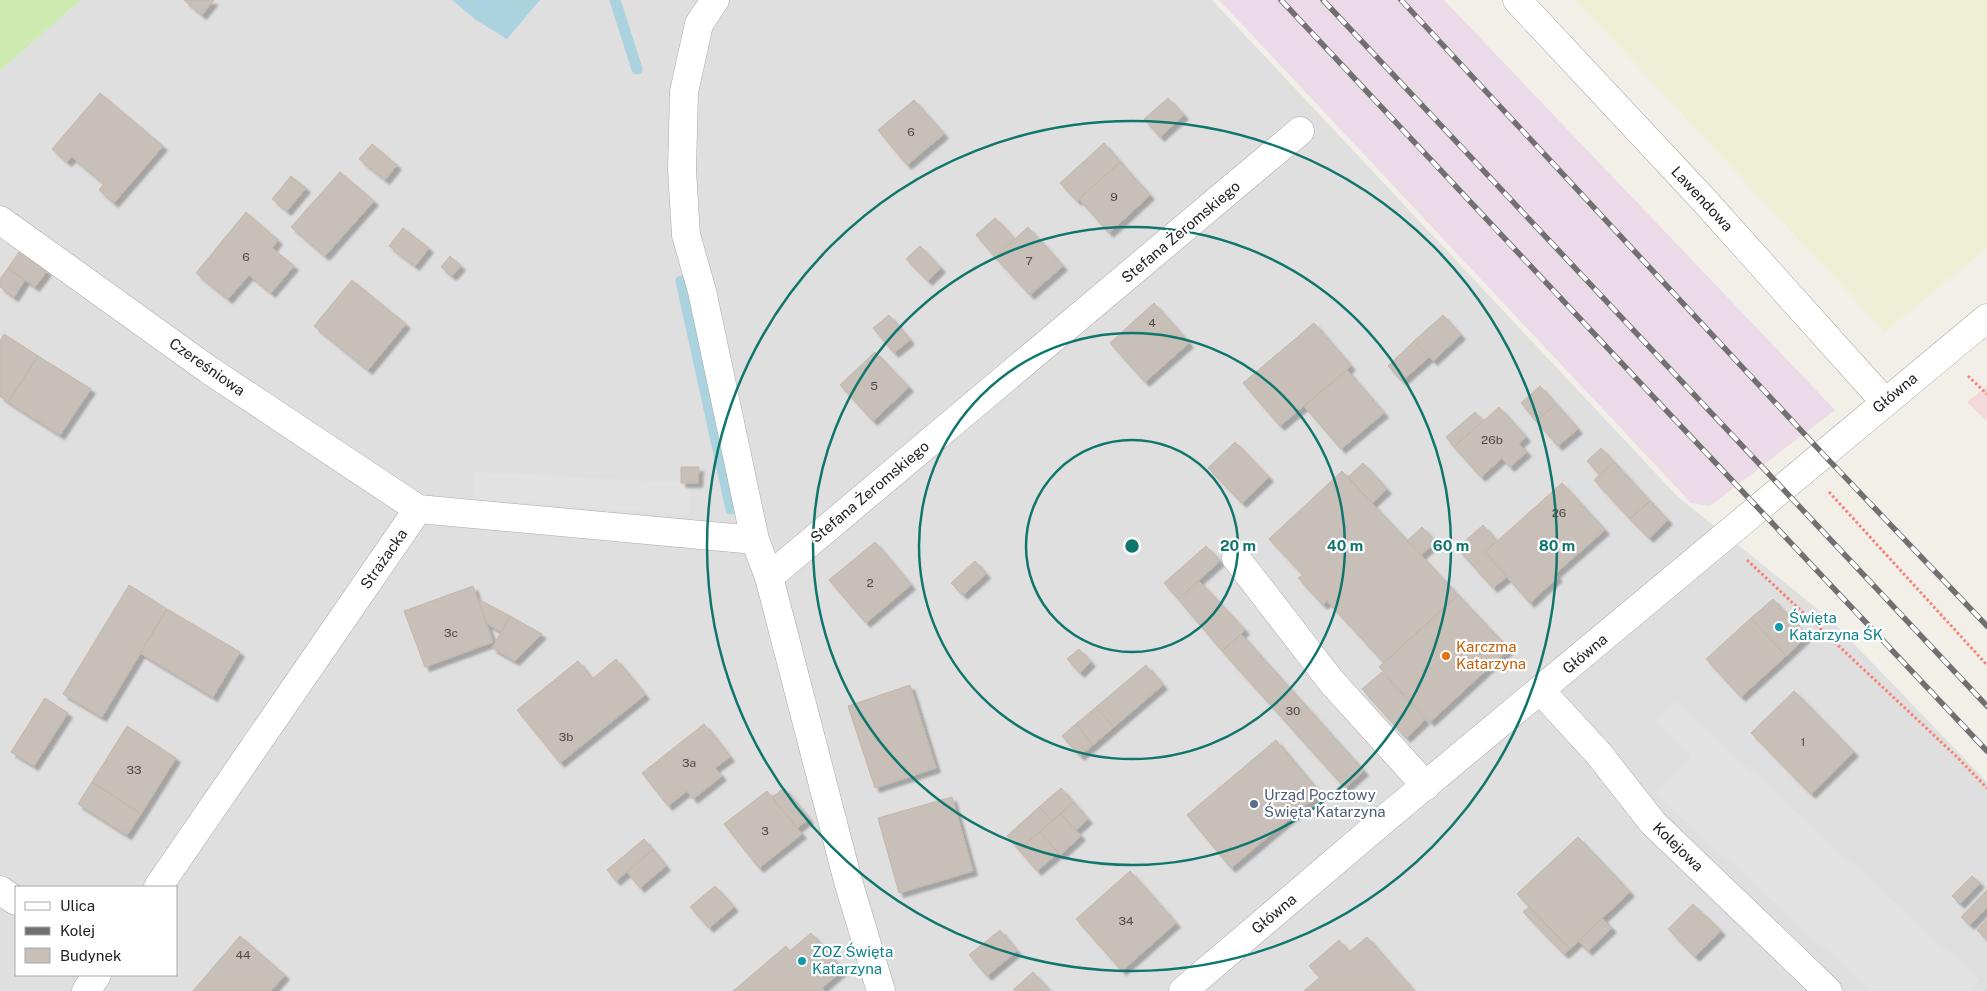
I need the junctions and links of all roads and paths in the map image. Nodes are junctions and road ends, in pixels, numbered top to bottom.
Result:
1 (714, 0) edge
2 (1516, 0) edge
3 (1300, 131) dead end
4 (0, 220) edge
5 (1987, 318) edge
6 (1964, 372) dead end
7 (1987, 394) edge
8 (1884, 402) junction
9 (1824, 486) dead end
10 (418, 509) junction
11 (755, 540) junction
12 (1741, 554) dead end
13 (1236, 558) dead end
14 (769, 577) junction
15 (1987, 666) edge
16 (1541, 691) junction
17 (1426, 786) junction
18 (1987, 788) edge
19 (159, 886) edge
20 (0, 890) edge
21 (15, 899) edge
22 (97, 976) edge
23 (86, 991) edge
24 (881, 991) edge
25 (1183, 991) edge
26 (1828, 991) edge

1 - 11 street
2 - 8 street, Lawendowa
3 - 14 street, Stefana Żeromskiego
4 - 10 street, Czereśniowa
5 - 8 street, Główna
6 - 7 path
8 - 16 street, Główna
9 - 15 path
10 - 11 street
10 - 19 street, Strażacka
11 - 14 street
12 - 18 path
13 - 17 street
14 - 24 street
16 - 17 street, Główna
16 - 26 street, Kolejowa
17 - 25 street, Główna
20 - 21 street
22 - 23 street

